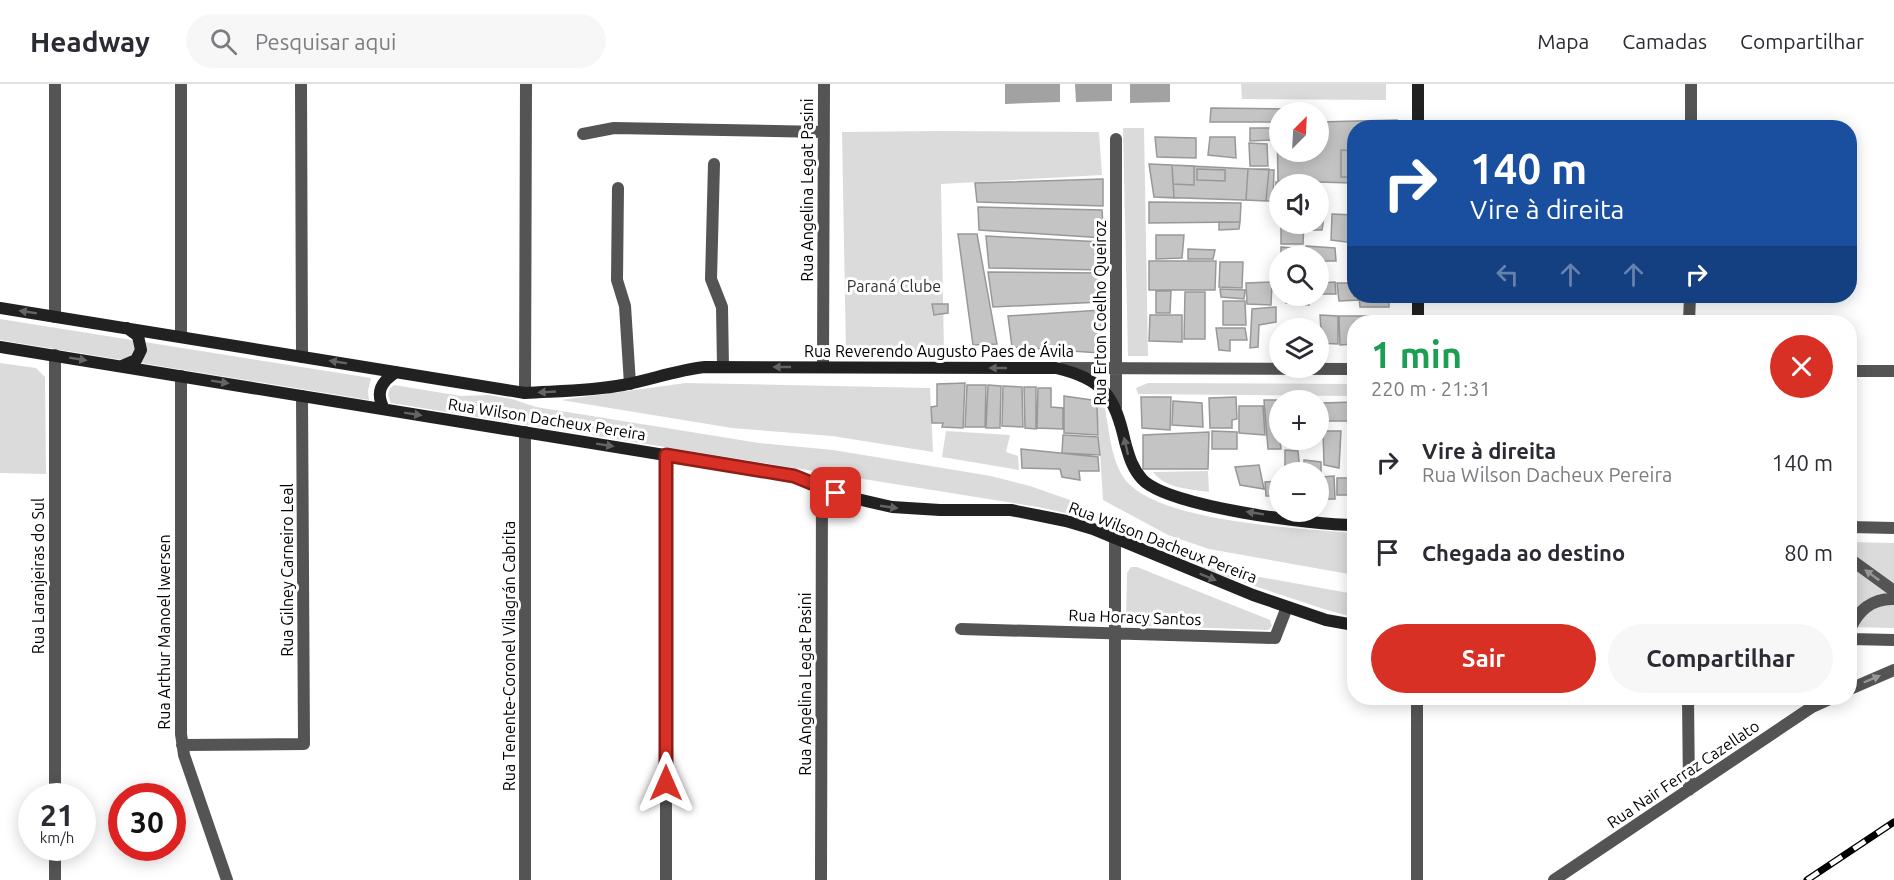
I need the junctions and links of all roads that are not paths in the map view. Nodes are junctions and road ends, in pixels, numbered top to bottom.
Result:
1 (55, 84) edge
2 (181, 84) edge
3 (301, 84) edge
4 (526, 84) edge
5 (824, 84) edge
6 (1418, 84) edge
7 (1691, 84) edge
8 (1418, 120) edge
9 (1690, 120) edge
10 (824, 132) junction
11 (583, 135) dead end
12 (1116, 139) dead end
13 (714, 164) dead end
14 (618, 188) dead end
15 (0, 308) edge
16 (55, 317) junction
17 (127, 328) junction
18 (181, 337) junction
19 (0, 346) edge
20 (55, 355) junction
21 (302, 357) junction
22 (121, 366) junction
23 (723, 367) junction
24 (823, 367) junction
25 (1056, 368) junction
26 (1116, 368) junction
27 (1347, 369) edge
28 (1857, 371) edge
29 (1894, 371) edge
30 (396, 372) junction
31 (181, 376) junction
32 (630, 384) junction
33 (525, 393) junction
34 (302, 396) junction
35 (1116, 407) junction
36 (384, 409) junction
37 (525, 432) junction
38 (666, 455) junction
39 (822, 488) junction
40 (1347, 524) edge
41 (1857, 528) edge
42 (1894, 528) edge
43 (1115, 539) junction
44 (1857, 564) edge
45 (1894, 591) edge
46 (1894, 599) edge
47 (1287, 607) junction
48 (1857, 617) edge
49 (1347, 624) edge
50 (961, 629) dead end
51 (1114, 633) junction
52 (1857, 639) edge
53 (1894, 640) edge
54 (1894, 670) edge
55 (1857, 686) edge
56 (1417, 705) edge
57 (1688, 705) edge
58 (1811, 705) edge
59 (182, 745) junction
60 (55, 783) edge
61 (1689, 790) junction
62 (55, 861) edge
63 (55, 880) edge
64 (227, 880) edge
65 (525, 880) edge
66 (666, 880) edge
67 (821, 880) edge
68 (1115, 880) edge
69 (1417, 880) edge
70 (1554, 880) edge

1 - 16 street
2 - 18 street
3 - 21 street
4 - 33 street
5 - 10 street, Rua Angelina Legat Pasini
6 - 8 main road
7 - 9 street
10 - 11 street
10 - 24 street, Rua Angelina Legat Pasini
12 - 26 street, Rua Erton Coelho Queiroz
13 - 23 street
14 - 32 street
16 -> 15 main road, Rua Wilson Dacheux Pereira
16 - 17 main road, Rua Wilson Dacheux Pereira
17 - 18 main road, Rua Wilson Dacheux Pereira
17 - 22 main road
18 - 21 main road, Rua Wilson Dacheux Pereira
19 - 20 main road, Rua Wilson Dacheux Pereira
20 -> 22 main road, Rua Wilson Dacheux Pereira
20 - 60 street, Rua Laranjeiras do Sul
30 -> 21 main road, Rua Wilson Dacheux Pereira
22 - 31 main road, Rua Wilson Dacheux Pereira
24 -> 23 main road, Rua Reverendo Augusto Paes de Ávila
23 - 32 main road, Rua Reverendo Augusto Paes de Ávila
25 -> 24 main road, Rua Reverendo Augusto Paes de Ávila
25 - 26 street, Rua Reverendo Augusto Paes de Ávila
25 - 35 main road
26 - 27 street, Rua Reverendo Augusto Paes de Ávila
26 - 35 street, Rua Erton Coelho Queiroz
28 - 29 street
30 - 33 main road, Rua Wilson Dacheux Pereira
30 - 36 main road
31 -> 34 main road, Rua Wilson Dacheux Pereira
31 - 59 street, Rua Arthur Manoel Iwersen
32 -> 33 main road, Rua Reverendo Augusto Paes de Ávila
34 - 36 main road, Rua Wilson Dacheux Pereira
34 - 59 street, Rua Gilney Carneiro Leal
40 -> 35 main road, Rua Erton Coelho Queiroz
36 -> 37 main road, Rua Wilson Dacheux Pereira
37 -> 38 main road, Rua Wilson Dacheux Pereira
37 - 65 street, Rua Tenente-Coronel Vilagrán Cabrita
38 - 39 main road, Rua Wilson Dacheux Pereira
38 - 66 street
39 -> 43 main road, Rua Wilson Dacheux Pereira
39 - 67 street, Rua Angelina Legat Pasini
41 - 42 street
43 -> 47 main road, Rua Wilson Dacheux Pereira
43 - 51 street
45 -> 44 street
46 - 48 street
47 - 49 main road, Rua Wilson Dacheux Pereira
47 - 51 street, Rua Horacy Santos
50 - 51 street, Rua Horacy Santos
51 - 68 street
52 - 53 street
55 -> 54 street
56 - 69 street
57 - 61 street
58 - 61 street, Rua Nair Ferraz Cazellato
59 - 64 street, Rua Arthur Manoel Iwersen
61 - 70 street, Rua Nair Ferraz Cazellato
62 - 63 street

